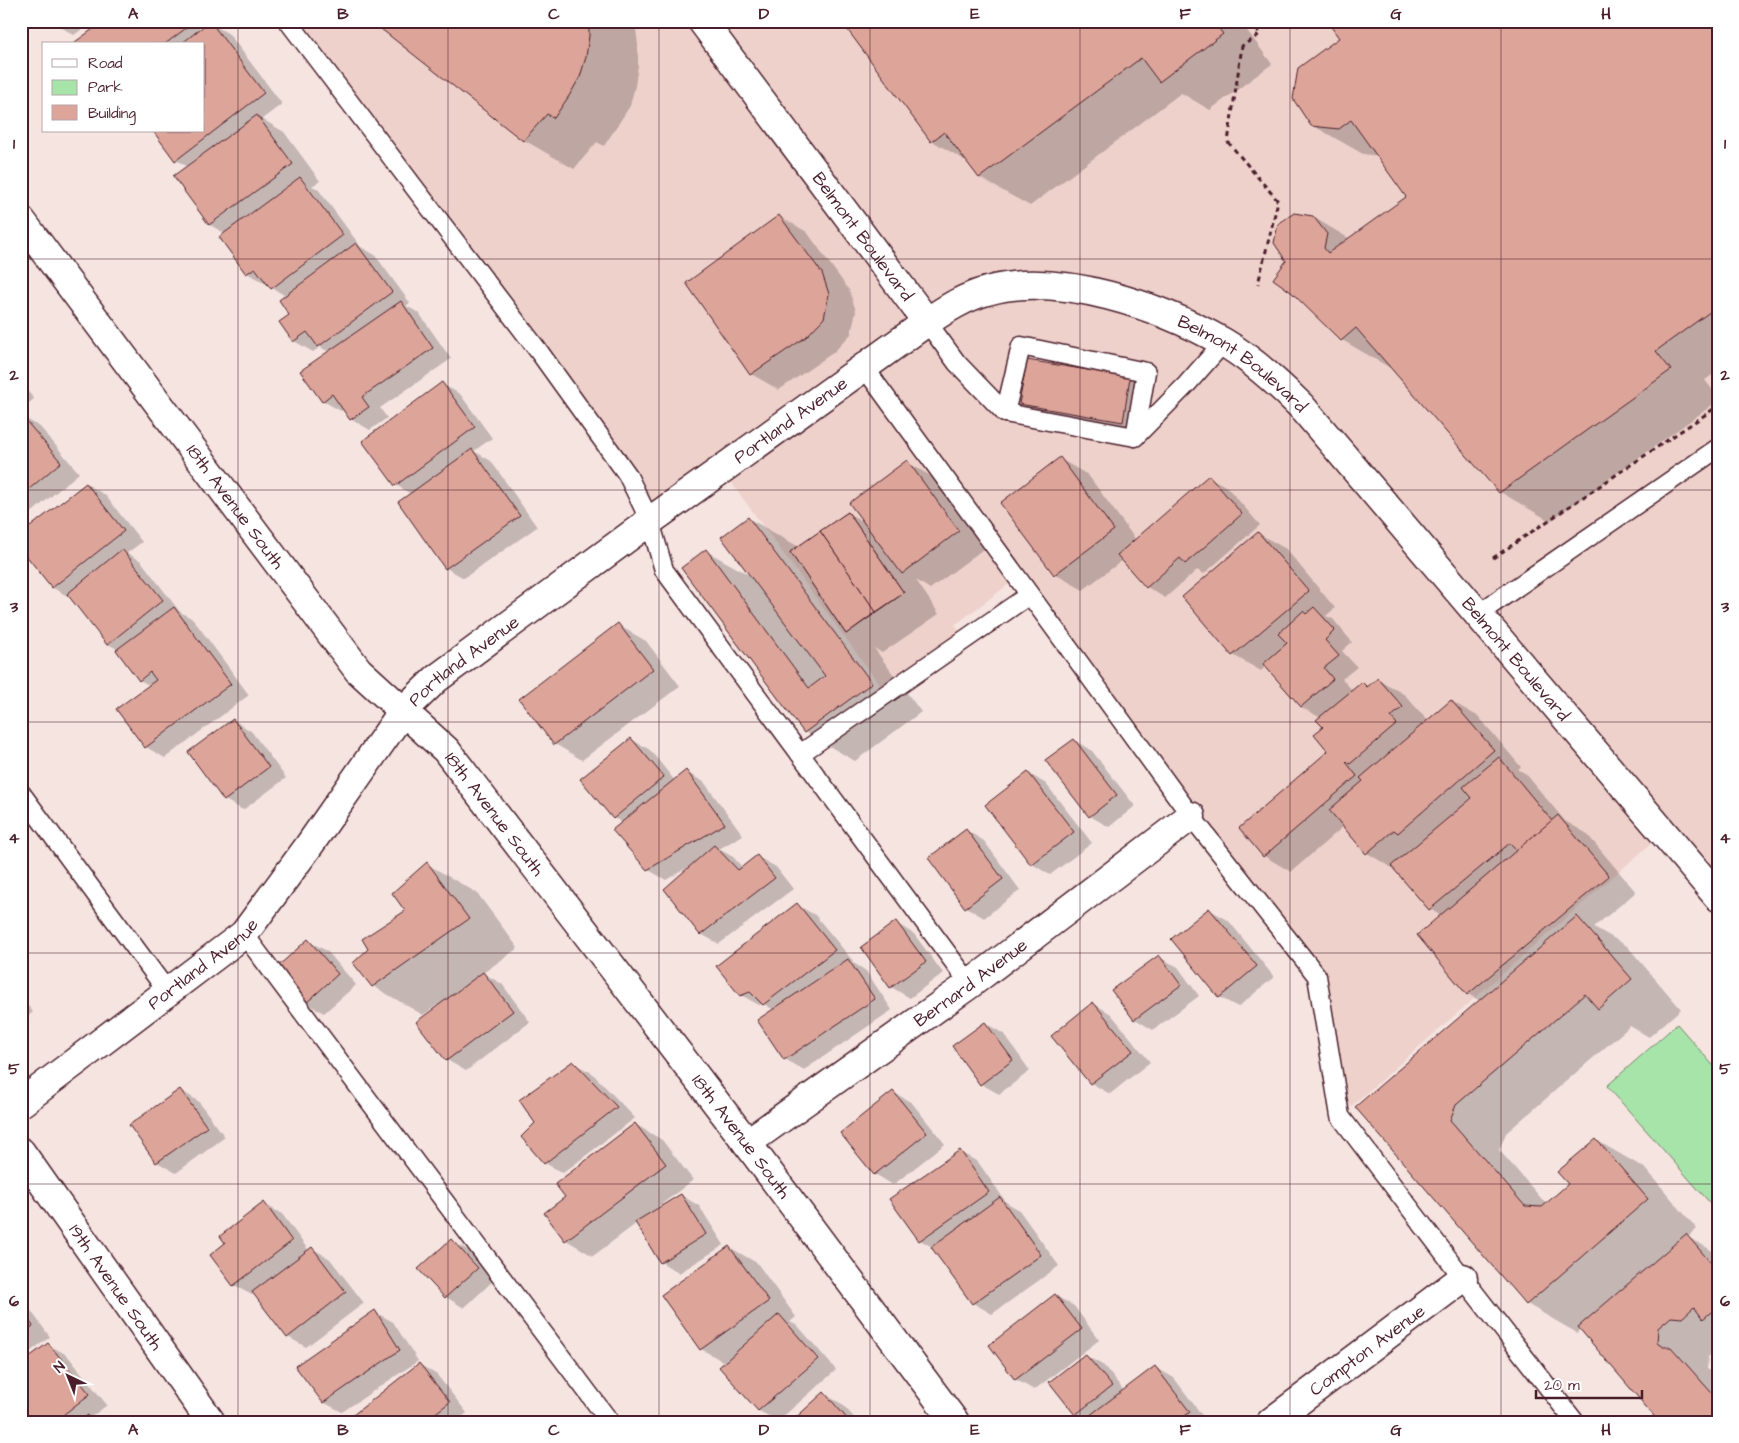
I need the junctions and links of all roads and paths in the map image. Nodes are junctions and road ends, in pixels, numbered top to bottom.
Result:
1 (288, 21) edge
2 (702, 21) edge
3 (1250, 21) edge
4 (21, 220) edge
5 (1258, 284) dead end
6 (927, 322) junction
7 (1223, 342) junction
8 (864, 367) junction
9 (1718, 406) edge
10 (1006, 413) junction
11 (1135, 436) junction
12 (1718, 448) edge
13 (650, 521) junction
14 (1493, 558) dead end
15 (1029, 595) junction
16 (1478, 614) junction
17 (403, 711) junction
18 (800, 754) junction
19 (21, 793) edge
20 (1191, 816) junction
21 (1718, 898) edge
22 (244, 934) junction
23 (970, 984) junction
24 (167, 991) junction
25 (21, 1103) edge
26 (747, 1143) junction
27 (21, 1152) edge
28 (1463, 1278) junction
29 (212, 1422) edge
30 (610, 1422) edge
31 (955, 1422) edge
32 (1271, 1422) edge
33 (1575, 1422) edge

1 - 13 lane
2 - 6 street, Belmont Boulevard
3 - 5 path
4 - 17 street, 18th Avenue South
6 - 7 street, Belmont Boulevard
6 - 8 street, Portland Avenue
6 - 10 lane
7 - 11 lane
7 - 16 street, Belmont Boulevard
8 - 13 street, Portland Avenue
8 - 15 lane
9 - 14 path
10 - 11 lane
10 - 11 lane
12 - 16 lane
13 - 17 street, Portland Avenue
13 - 18 lane
15 - 18 lane
15 - 20 lane
16 - 21 street, Belmont Boulevard
17 - 22 street, Portland Avenue
17 - 26 street, 18th Avenue South
18 - 23 lane
19 - 24 lane
20 - 23 street, Bernard Avenue
20 - 28 lane
22 - 24 street, Portland Avenue
22 - 30 lane
23 - 26 street, Bernard Avenue
24 - 25 street, Portland Avenue
26 - 31 street, 18th Avenue South
27 - 29 street, 19th Avenue South
28 - 32 street, Compton Avenue
28 - 33 lane

